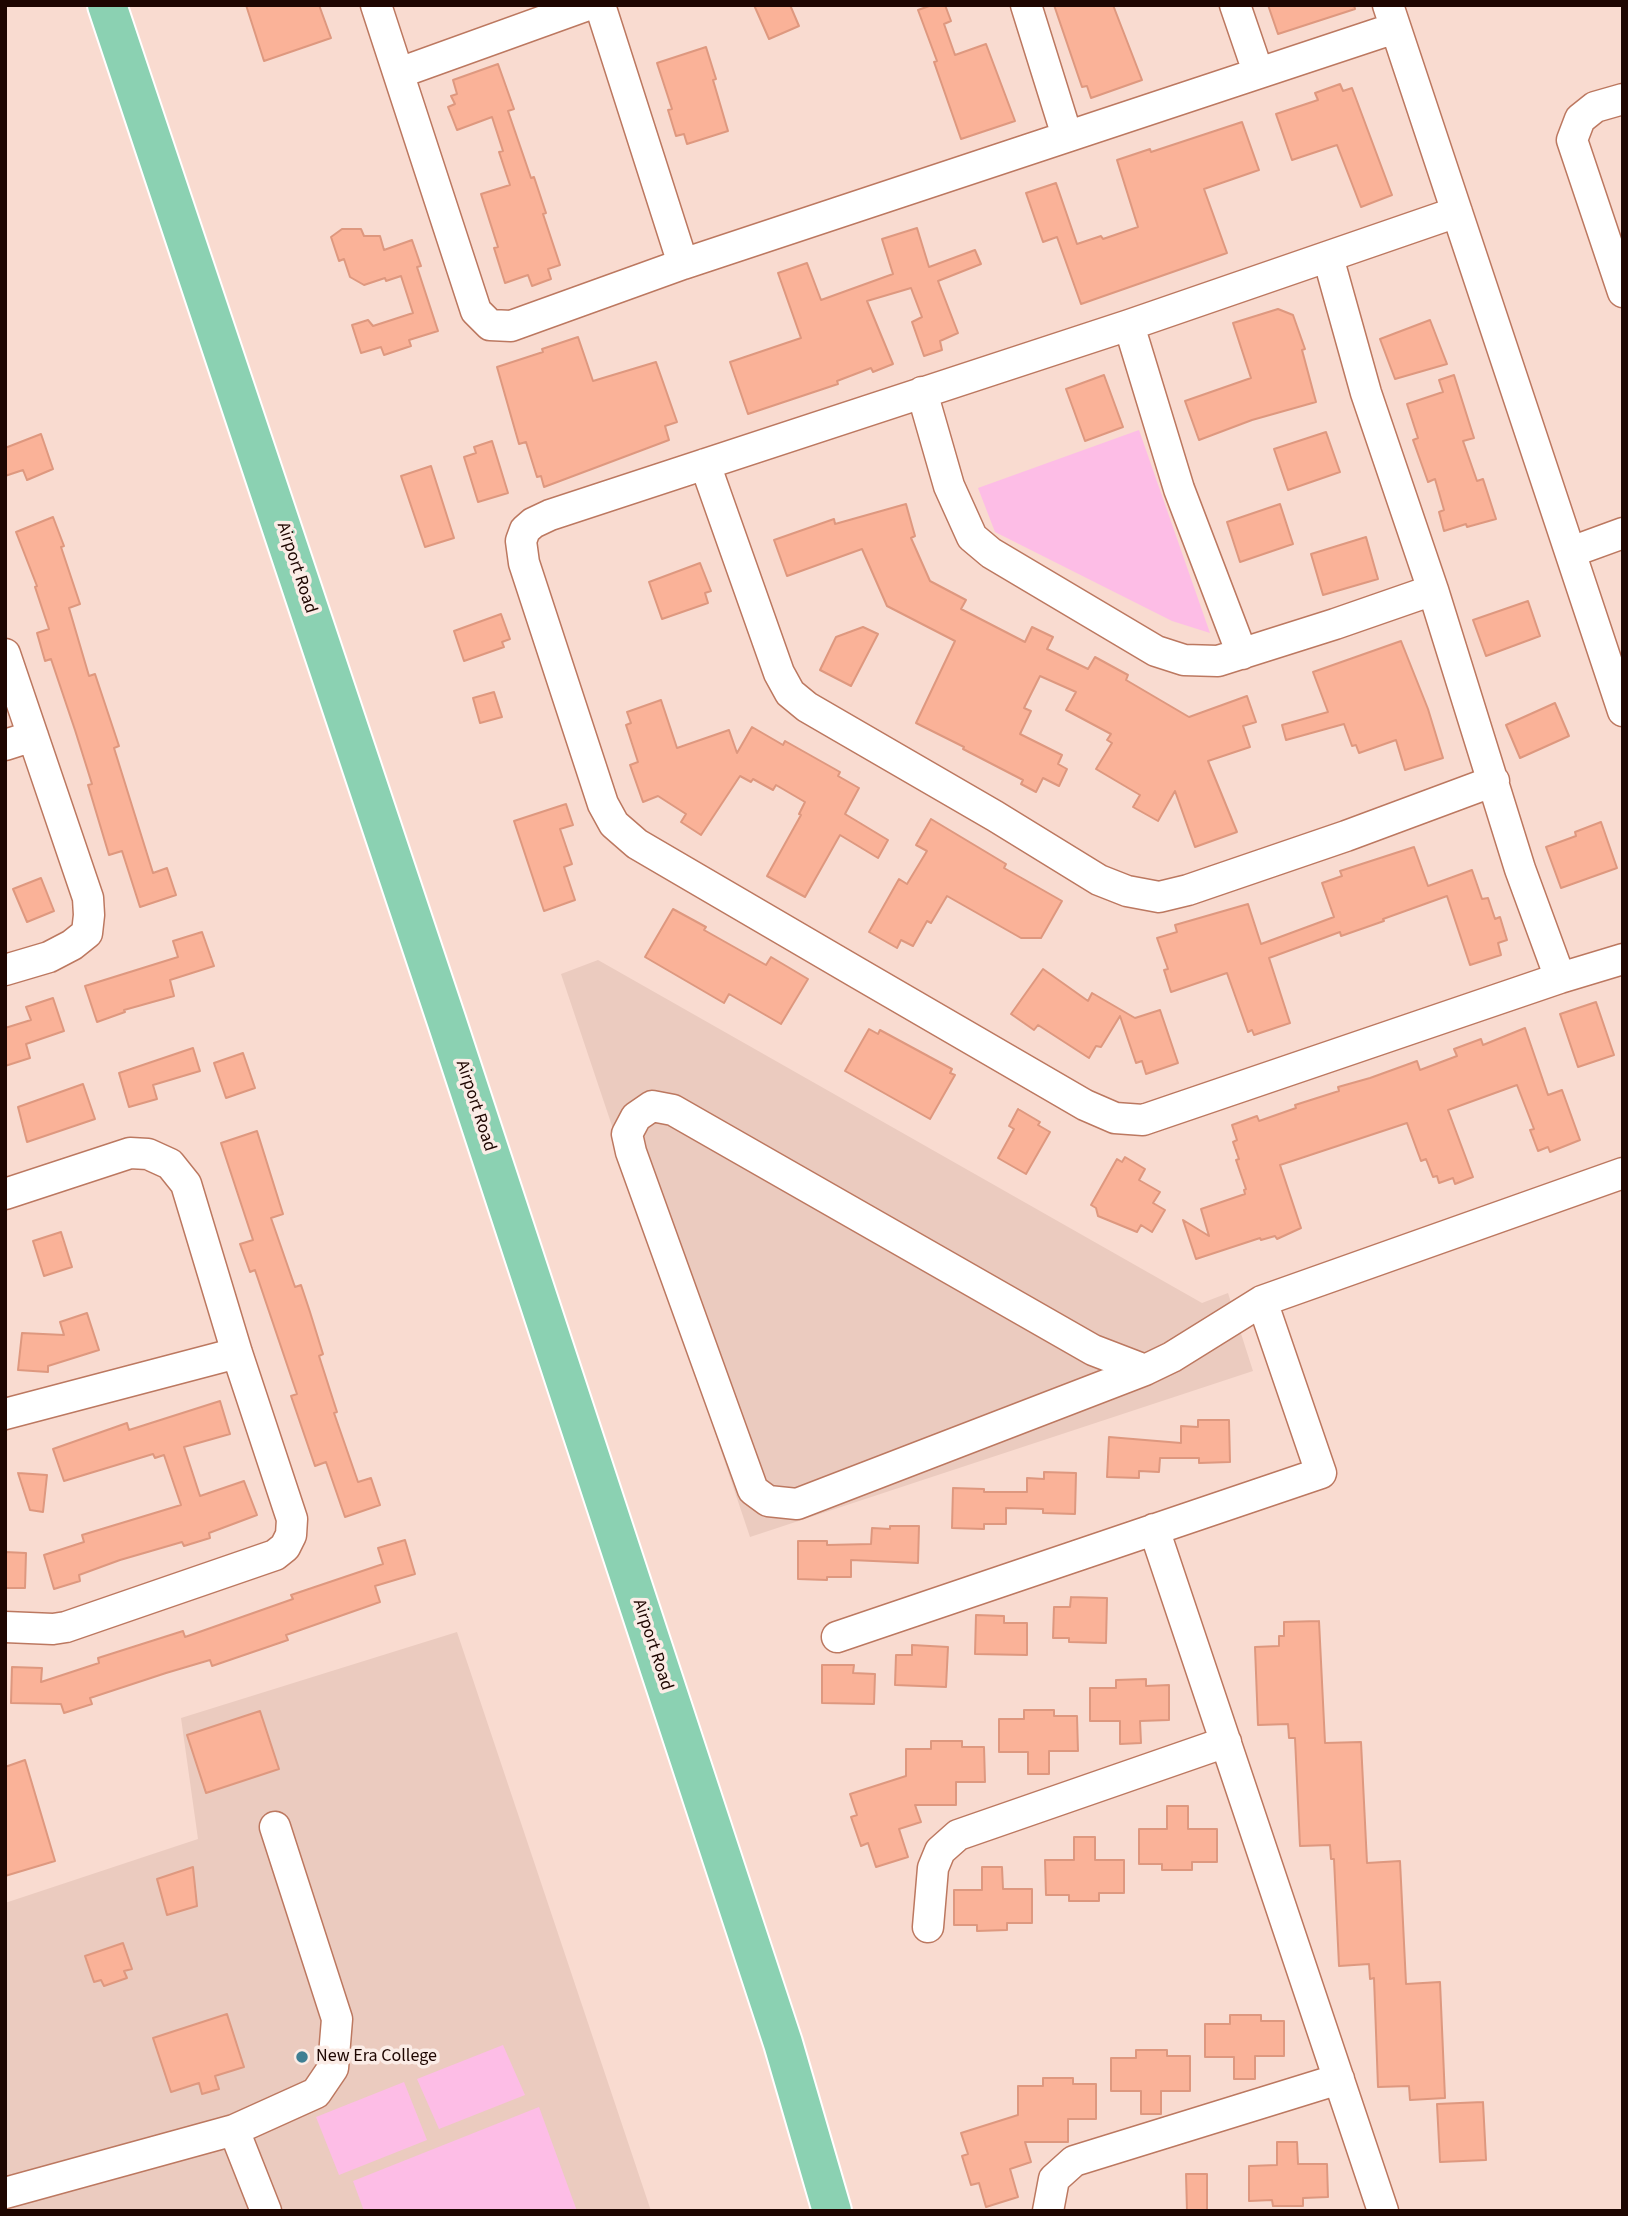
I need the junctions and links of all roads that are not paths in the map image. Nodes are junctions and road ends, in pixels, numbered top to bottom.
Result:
1 (107, 5) edge
2 (376, 5) edge
3 (588, 5) edge
4 (600, 5) edge
5 (1026, 5) edge
6 (1235, 5) edge
7 (1392, 17) edge
8 (1258, 72) junction
9 (399, 73) junction
10 (1623, 99) edge
11 (1068, 136) junction
12 (1457, 212) junction
13 (1328, 257) junction
14 (683, 264) junction
15 (1623, 292) edge
16 (1129, 324) junction
17 (922, 392) junction
18 (705, 464) junction
19 (1623, 533) edge
20 (1571, 552) junction
21 (1433, 590) junction
22 (5, 654) edge
23 (1242, 654) junction
24 (1623, 711) edge
25 (19, 741) edge
26 (1494, 781) junction
27 (1623, 959) edge
28 (5, 970) edge
29 (1560, 978) junction
30 (1623, 1173) edge
31 (5, 1194) edge
32 (1262, 1301) junction
33 (237, 1353) junction
34 (1145, 1370) junction
35 (5, 1414) edge
36 (1154, 1529) junction
37 (5, 1627) edge
38 (837, 1637) dead end
39 (1226, 1742) junction
40 (275, 1827) dead end
41 (929, 1927) dead end
42 (783, 2043) junction
43 (1339, 2079) junction
44 (234, 2130) junction
45 (5, 2193) edge
46 (265, 2211) edge
47 (832, 2211) edge
48 (852, 2211) edge
49 (1048, 2211) edge
50 (1383, 2211) edge

1 - 42 main road, Airport Road
2 - 9 street
3 - 9 street
4 - 14 street
5 - 11 street
6 - 8 street
7 - 8 street
7 - 12 street
8 - 11 street
9 - 14 street
10 - 15 street
11 - 14 street
12 - 13 street
12 - 20 street
13 - 16 street
13 - 21 street
16 - 17 street
16 - 23 street
17 - 18 street
17 - 23 street
18 - 26 street
18 - 29 street
19 - 20 street
20 - 24 street
21 - 23 street
21 - 26 street
22 - 25 street
25 - 28 street
26 - 29 street
27 - 29 street
30 - 32 street
31 - 33 street
32 - 34 street
32 - 36 street
33 - 35 street
33 - 37 street
34 - 34 street
36 - 38 street
36 - 39 street
39 - 41 street
39 - 43 street
40 - 44 street
42 - 47 main road, Airport Road
42 - 48 main road
43 - 49 street
43 - 50 street
44 - 45 street
44 - 46 street

